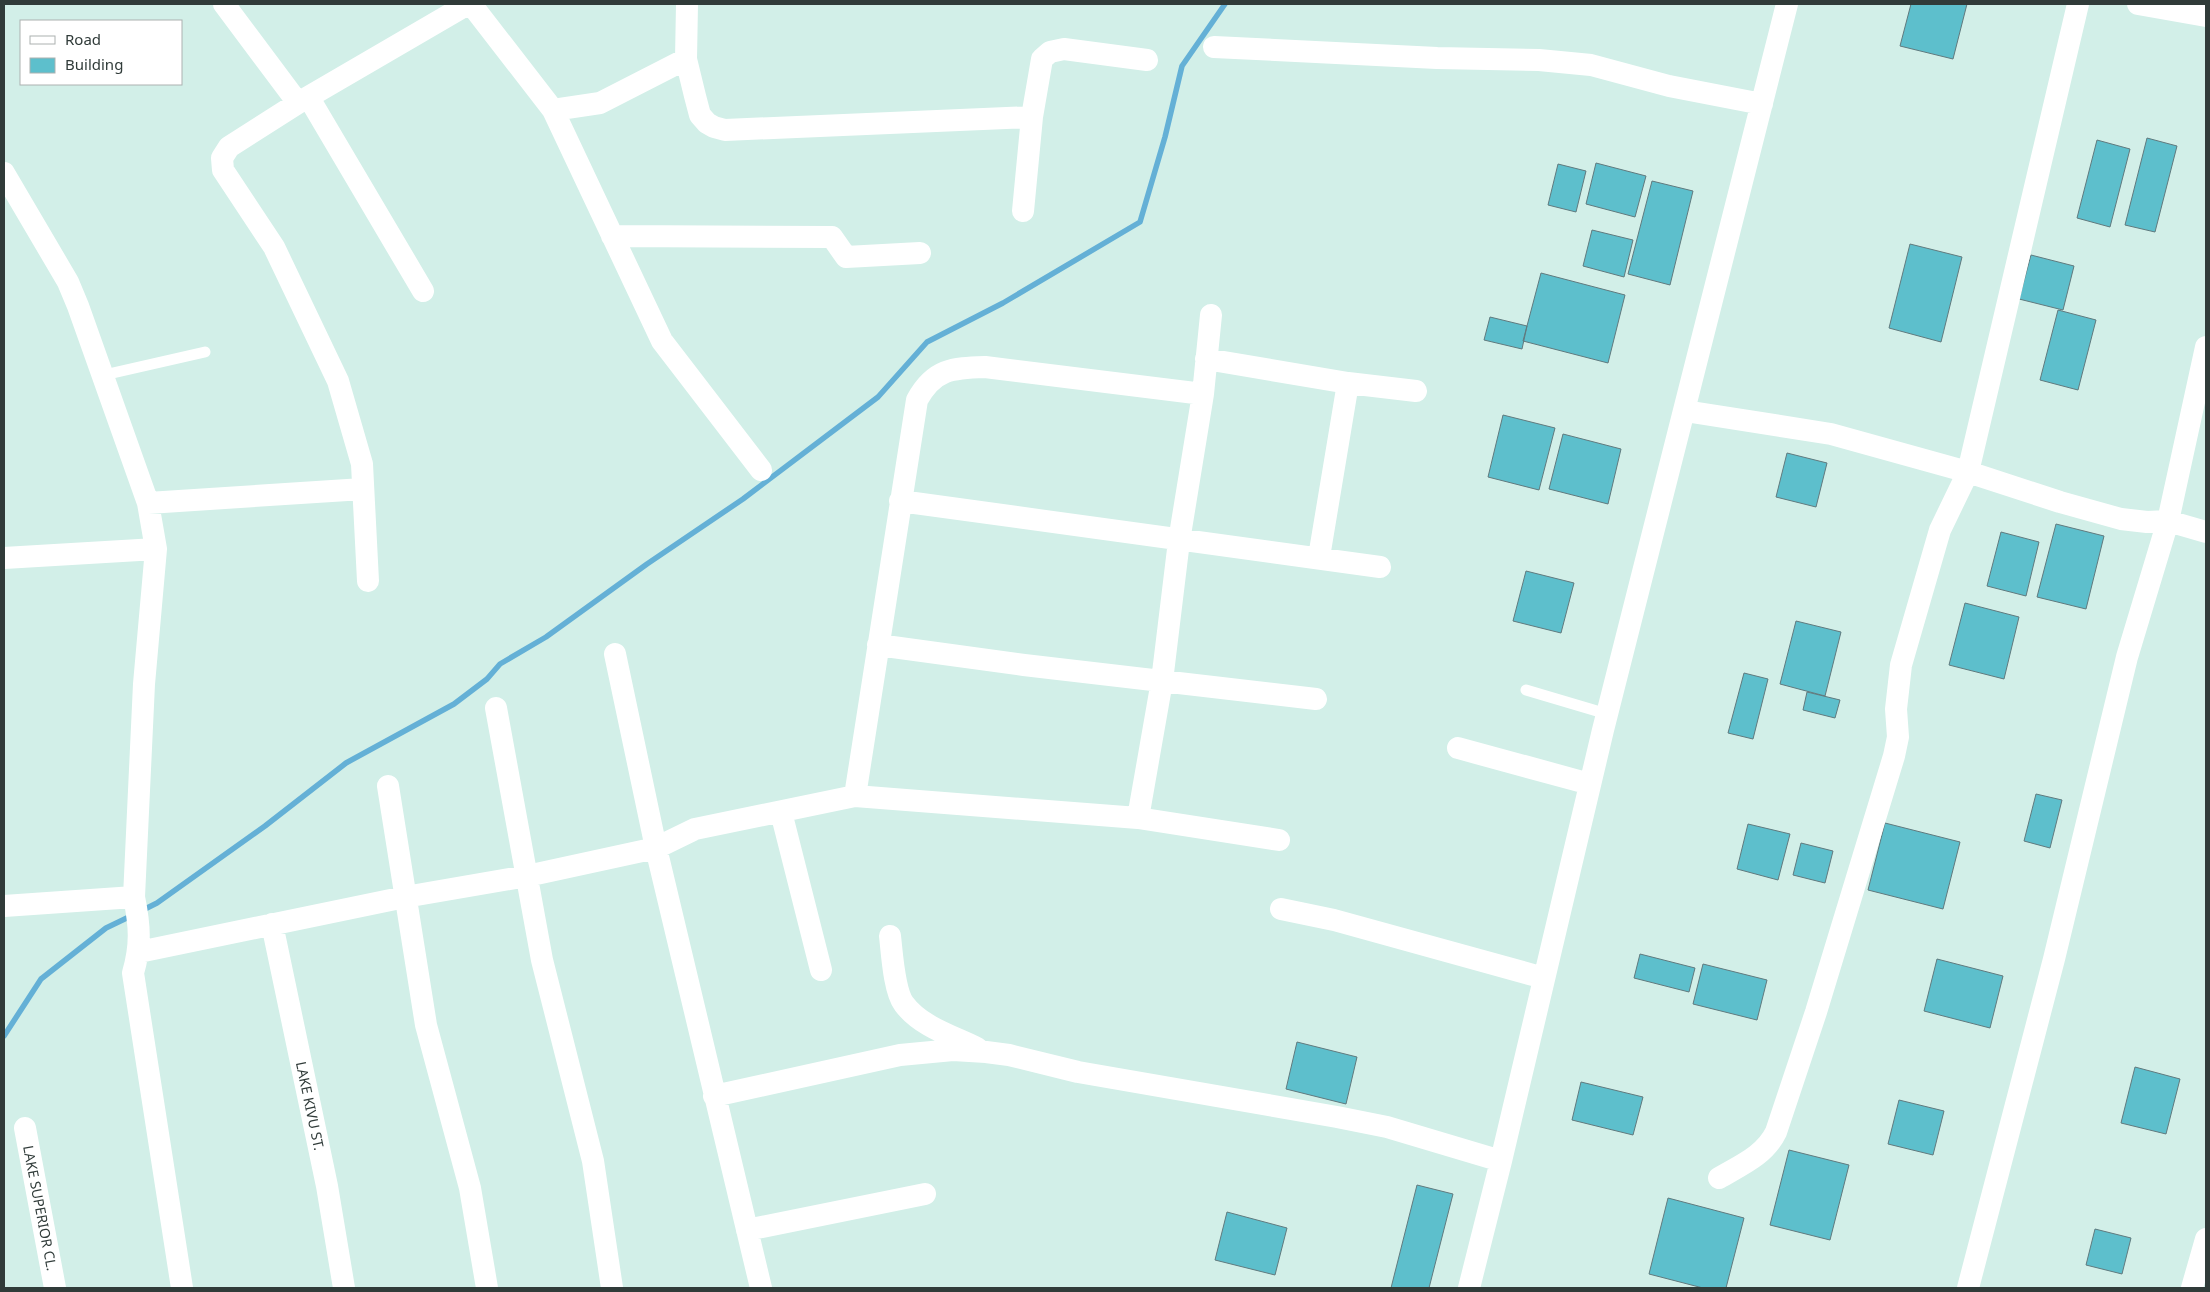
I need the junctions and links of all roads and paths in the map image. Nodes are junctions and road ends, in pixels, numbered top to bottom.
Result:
1 (224, 4) edge
2 (469, 4) edge
3 (687, 4) edge
4 (1787, 4) edge
5 (2078, 4) edge
6 (2138, 4) edge
7 (2206, 16) edge
8 (1214, 47) dead end
9 (686, 59) junction
10 (1147, 60) dead end
11 (303, 101) junction
12 (1762, 104) junction
13 (553, 110) junction
14 (1032, 117) junction
15 (4, 173) edge
16 (1023, 212) dead end
17 (612, 236) junction
18 (920, 253) dead end
19 (423, 291) dead end
20 (1211, 315) dead end
21 (2206, 347) edge
22 (205, 352) dead end
23 (1206, 359) junction
24 (104, 375) junction
25 (1348, 383) junction
26 (1416, 391) dead end
27 (1203, 394) junction
28 (1685, 411) junction
29 (761, 470) dead end
30 (1968, 472) junction
31 (363, 489) junction
32 (900, 501) junction
33 (148, 503) junction
34 (2168, 522) junction
35 (2206, 532) edge
36 (1179, 541) junction
37 (156, 549) junction
38 (1319, 557) junction
39 (4, 558) edge
40 (1380, 567) dead end
41 (368, 582) dead end
42 (878, 645) junction
43 (615, 654) dead end
44 (1162, 680) junction
45 (1526, 690) dead end
46 (1316, 699) dead end
47 (496, 708) dead end
48 (1607, 714) junction
49 (1458, 748) dead end
50 (1590, 784) junction
51 (388, 786) dead end
52 (855, 796) junction
53 (781, 812) junction
54 (1138, 818) junction
55 (1279, 840) dead end
56 (656, 848) junction
57 (527, 876) junction
58 (405, 897) junction
59 (135, 902) junction
60 (4, 906) edge
61 (1280, 909) dead end
62 (272, 924) junction
63 (890, 936) dead end
64 (140, 942) junction
65 (821, 970) dead end
66 (1544, 978) junction
67 (986, 1052) junction
68 (714, 1096) junction
69 (26, 1128) dead end
70 (1501, 1161) junction
71 (1720, 1178) dead end
72 (925, 1194) dead end
73 (746, 1230) junction
74 (2206, 1239) edge
75 (55, 1288) edge
76 (182, 1288) edge
77 (344, 1288) edge
78 (487, 1288) edge
79 (612, 1288) edge
80 (761, 1288) edge
81 (1469, 1288) edge
82 (1968, 1288) edge
83 (2192, 1288) edge

1 - 11 street
2 - 11 street
2 - 13 street
3 - 9 street
4 - 12 street
5 - 30 street
6 - 7 street
8 - 12 street
9 - 13 street
9 - 14 street
10 - 14 street
11 - 19 street
11 - 31 street
12 - 28 street
13 - 17 street
14 - 16 street
15 - 24 street
17 - 18 street
17 - 29 street
20 - 23 street
21 - 34 street
22 - 24 lane
23 - 25 street
23 - 27 street
24 - 33 street
25 - 26 street
25 - 38 street
27 - 32 street
27 - 36 street
28 - 30 street
28 - 48 street
30 - 34 street
30 - 71 street
31 - 33 street
31 - 41 street
32 - 36 street
32 - 42 street
33 - 37 street
34 - 35 street
34 - 82 street
36 - 38 street
36 - 44 street
37 - 39 street
37 - 59 street
38 - 40 street
42 - 44 street
42 - 52 street
43 - 56 street
44 - 46 street
44 - 54 street
45 - 48 lane
47 - 57 street
48 - 50 street
49 - 50 street
50 - 66 street
51 - 58 street
52 - 53 street
52 - 54 street
53 - 56 street
53 - 65 street
54 - 55 street
56 - 57 street
56 - 68 street
57 - 58 street
57 - 79 street
58 - 62 street
58 - 78 street
59 - 60 street
59 - 64 street
61 - 66 street
62 - 64 street
62 - 77 street, LAKE KIVU ST.
63 - 67 street
64 - 76 street
66 - 70 street
67 - 68 street
67 - 70 street
68 - 73 street
69 - 75 street, LAKE SUPERIOR CL.
70 - 81 street
72 - 73 street
73 - 80 street
74 - 83 street

